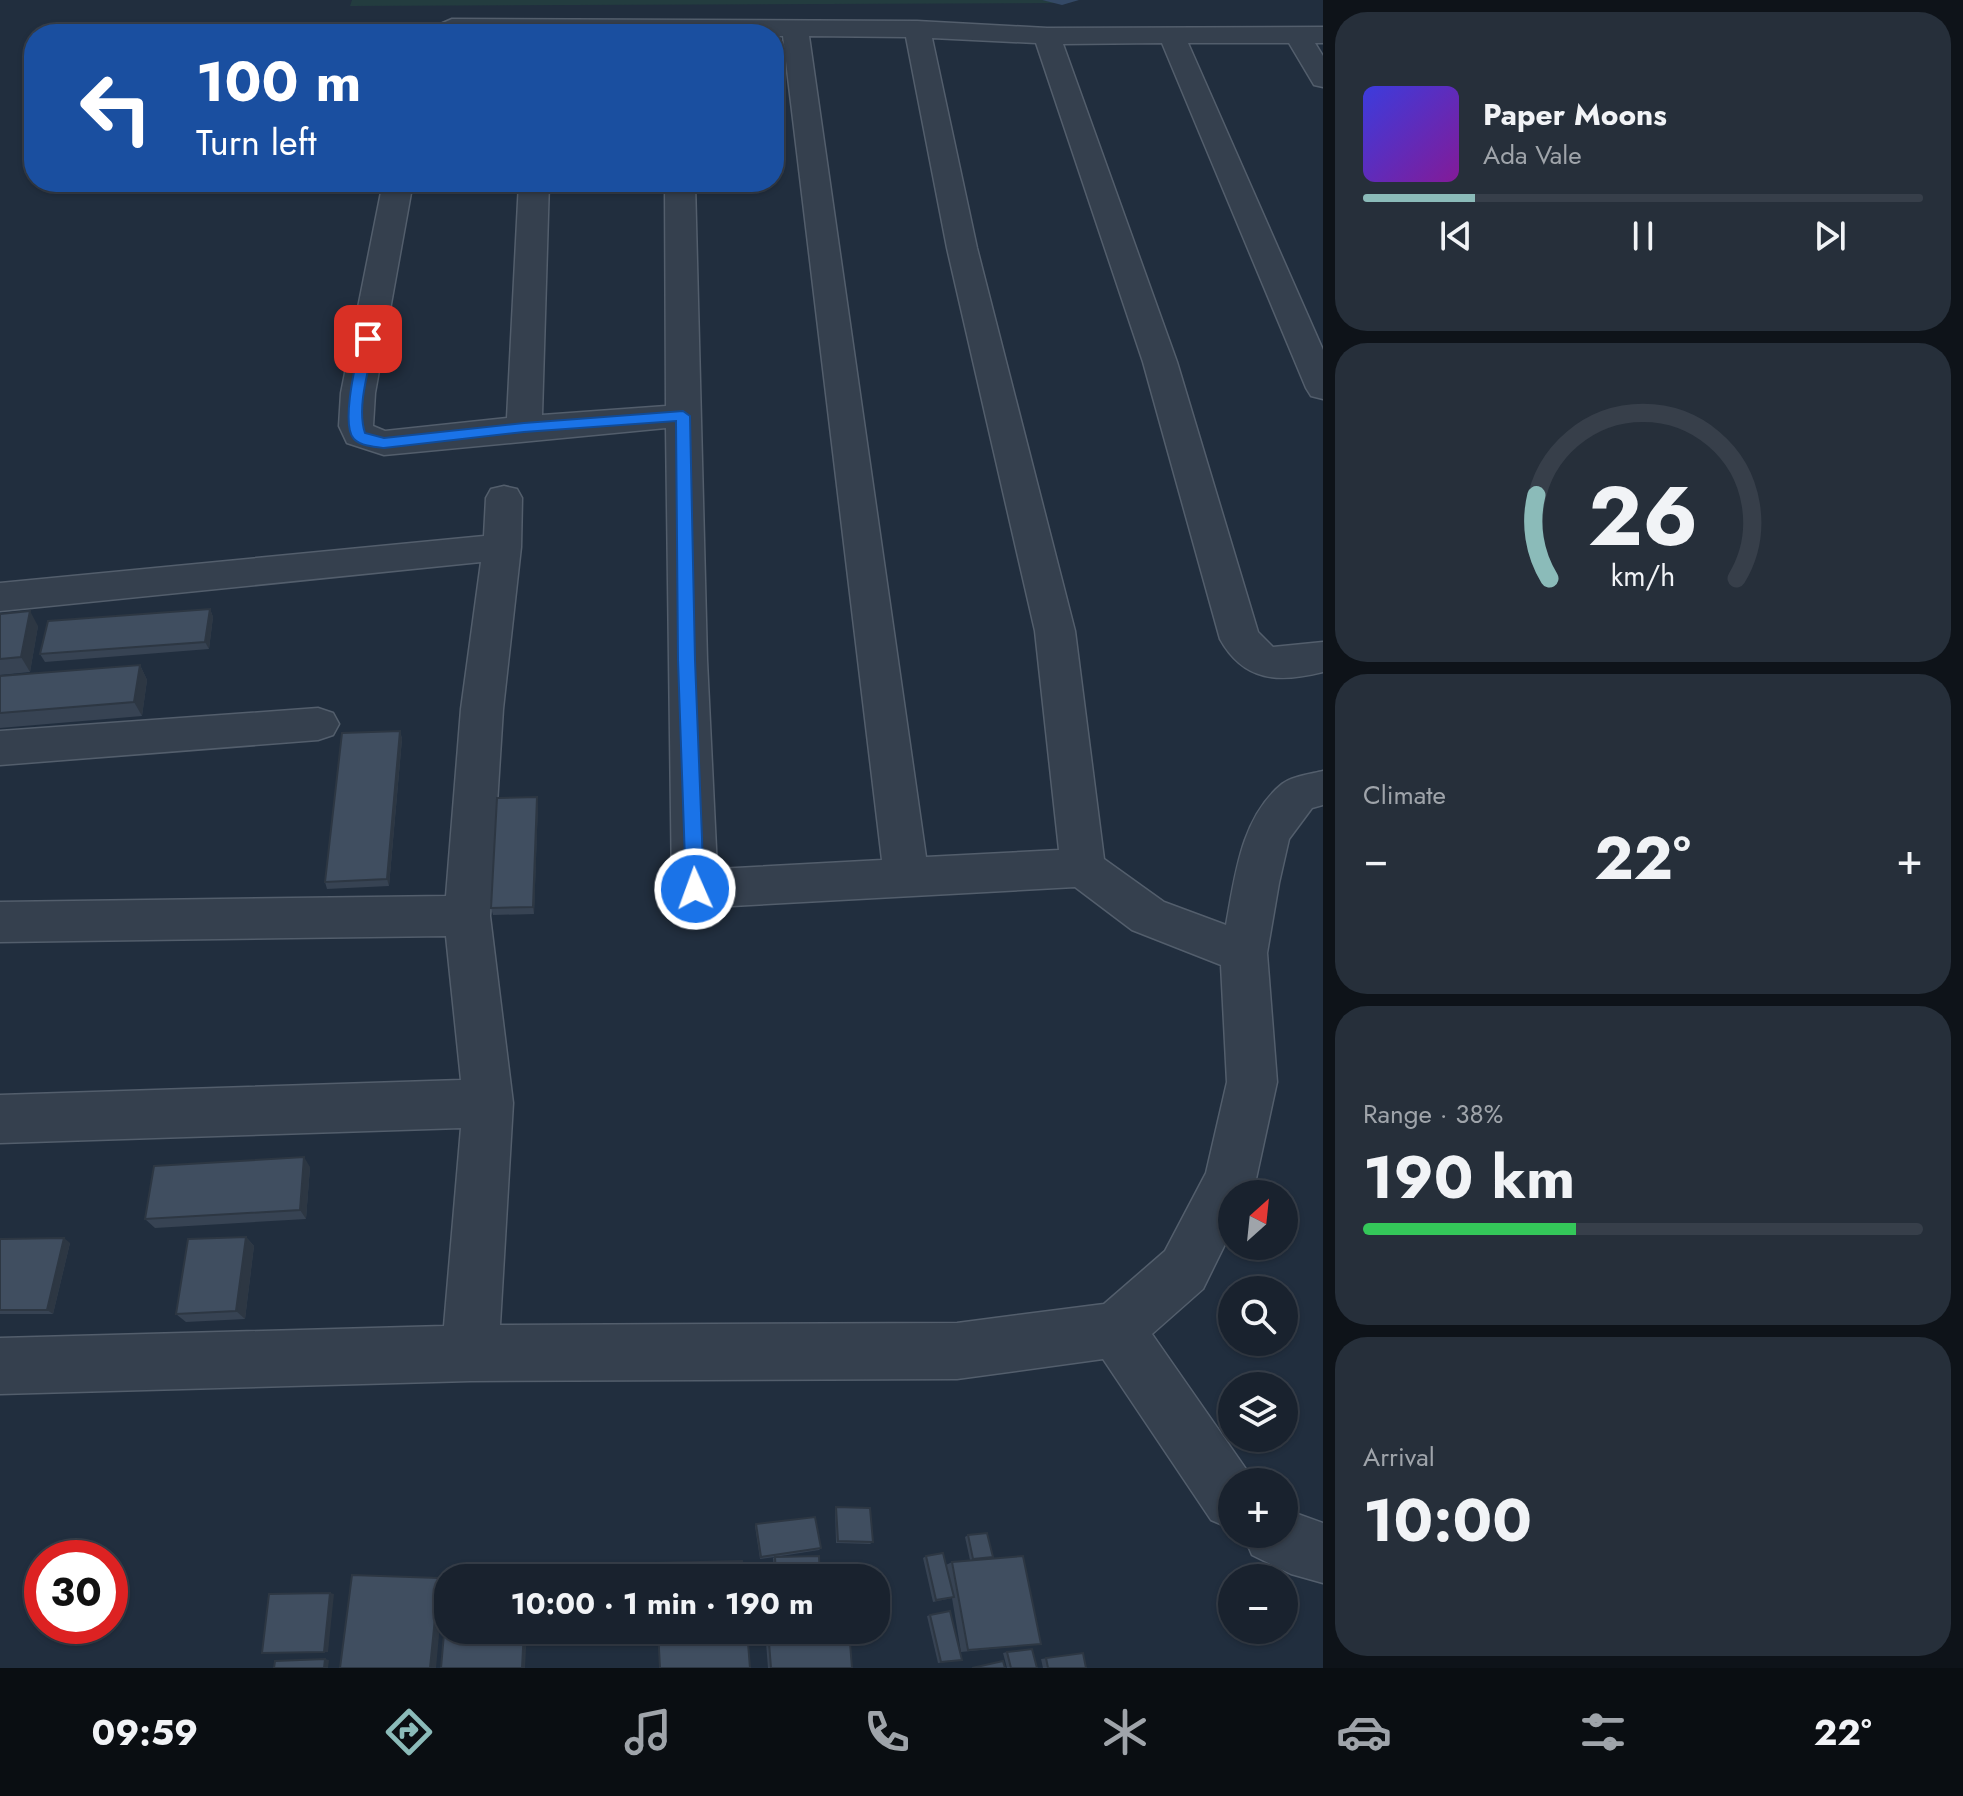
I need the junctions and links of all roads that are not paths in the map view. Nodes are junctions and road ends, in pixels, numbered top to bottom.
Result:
1 (917, 29) junction
2 (784, 30) edge
3 (795, 30) junction
4 (1310, 35) edge
5 (1047, 36) junction
6 (1172, 36) junction
7 (1323, 79) edge
8 (396, 192) edge
9 (534, 192) edge
10 (680, 192) edge
11 (1323, 388) edge
12 (683, 416) junction
13 (524, 428) junction
14 (504, 498) dead end
15 (502, 547) junction
16 (0, 597) edge
17 (1323, 657) edge
18 (318, 724) dead end
19 (0, 748) edge
20 (1323, 788) edge
21 (1083, 868) junction
22 (906, 876) junction
23 (467, 916) junction
24 (0, 922) edge
25 (1244, 953) junction
26 (488, 1103) junction
27 (0, 1119) edge
28 (1116, 1330) junction
29 (470, 1353) junction
30 (0, 1366) edge
31 (1218, 1479) edge
32 (1298, 1546) edge
33 (1323, 1553) edge

1 - 3 street
1 - 5 street
1 - 21 street
2 - 3 street
3 - 22 street
4 - 6 street
4 - 7 street
5 - 6 street
5 - 17 street
6 - 11 street
8 - 13 street
9 - 13 street
10 - 12 street
12 - 13 street
12 - 22 street
14 - 15 street
15 - 16 street
15 - 23 street
18 - 19 street
20 - 25 street
21 - 22 street
21 - 25 street
23 - 24 street
23 - 26 street
25 - 28 street
26 - 27 street
26 - 29 street
28 - 29 street
28 - 31 street
29 - 30 street
32 - 33 street

